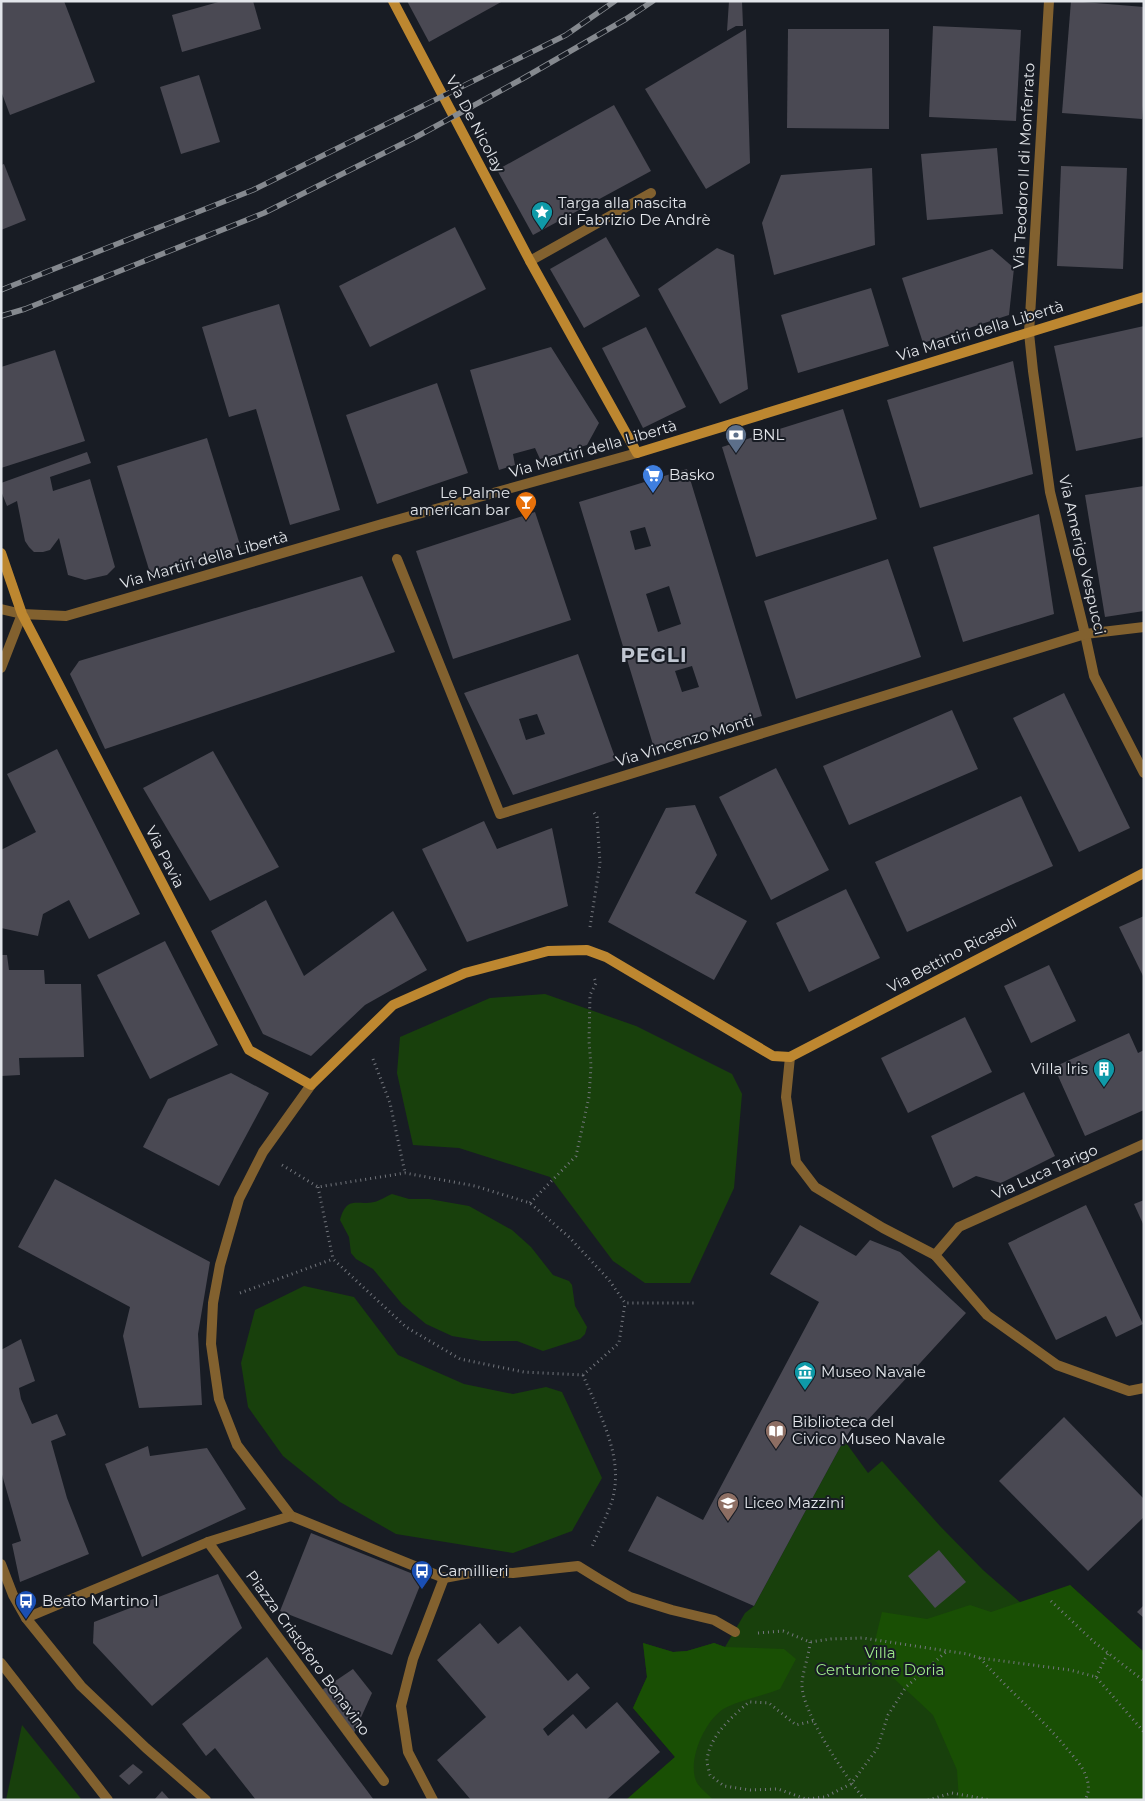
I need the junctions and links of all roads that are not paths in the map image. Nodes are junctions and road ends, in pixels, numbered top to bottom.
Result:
1 (393, 1) edge
2 (1049, 1) edge
3 (651, 193) dead end
4 (530, 261) junction
5 (1144, 297) edge
6 (1030, 333) junction
7 (636, 453) junction
8 (1, 553) edge
9 (397, 559) dead end
10 (1, 609) edge
11 (22, 614) junction
12 (1144, 626) edge
13 (1085, 634) junction
14 (1, 668) edge
15 (1144, 773) edge
16 (1144, 872) edge
17 (790, 1057) junction
18 (311, 1085) junction
19 (1144, 1144) edge
20 (935, 1255) junction
21 (1144, 1388) edge
22 (291, 1516) junction
23 (208, 1542) junction
24 (1, 1564) edge
25 (444, 1578) junction
26 (26, 1618) junction
27 (735, 1632) road end
28 (1, 1663) edge
29 (384, 1781) dead end
30 (108, 1800) edge
31 (206, 1800) edge
32 (432, 1800) edge

1 - 4 street, Via De Nicolay
2 - 6 street, Via Teodoro II di Monferrato
3 - 4 street
4 - 7 street, Via De Nicolay
5 - 6 street, Via Martiri della Libertà
6 - 7 street, Via Martiri della Libertà
6 - 13 street, Via Amerigo Vespucci
7 - 11 street, Via Martiri della Libertà
8 - 11 street
9 - 13 street, Via Vincenzo Monti
10 - 11 street, Via Martiri della Libertà
11 - 14 street
11 - 18 street, Via Pavia
12 - 13 street, Via Vincenzo Monti
13 - 15 street, Via Amerigo Vespucci
16 - 17 street, Via Bettino Ricasoli
17 - 18 street
17 - 20 street
18 - 22 street
19 - 20 street, Via Luca Tarigo
20 - 21 street
22 - 23 street
22 - 25 street
23 - 26 street
23 - 29 street, Piazza Cristoforo Bonavino
24 - 26 street
25 - 27 street
25 - 32 street
26 - 31 street
28 - 30 street

